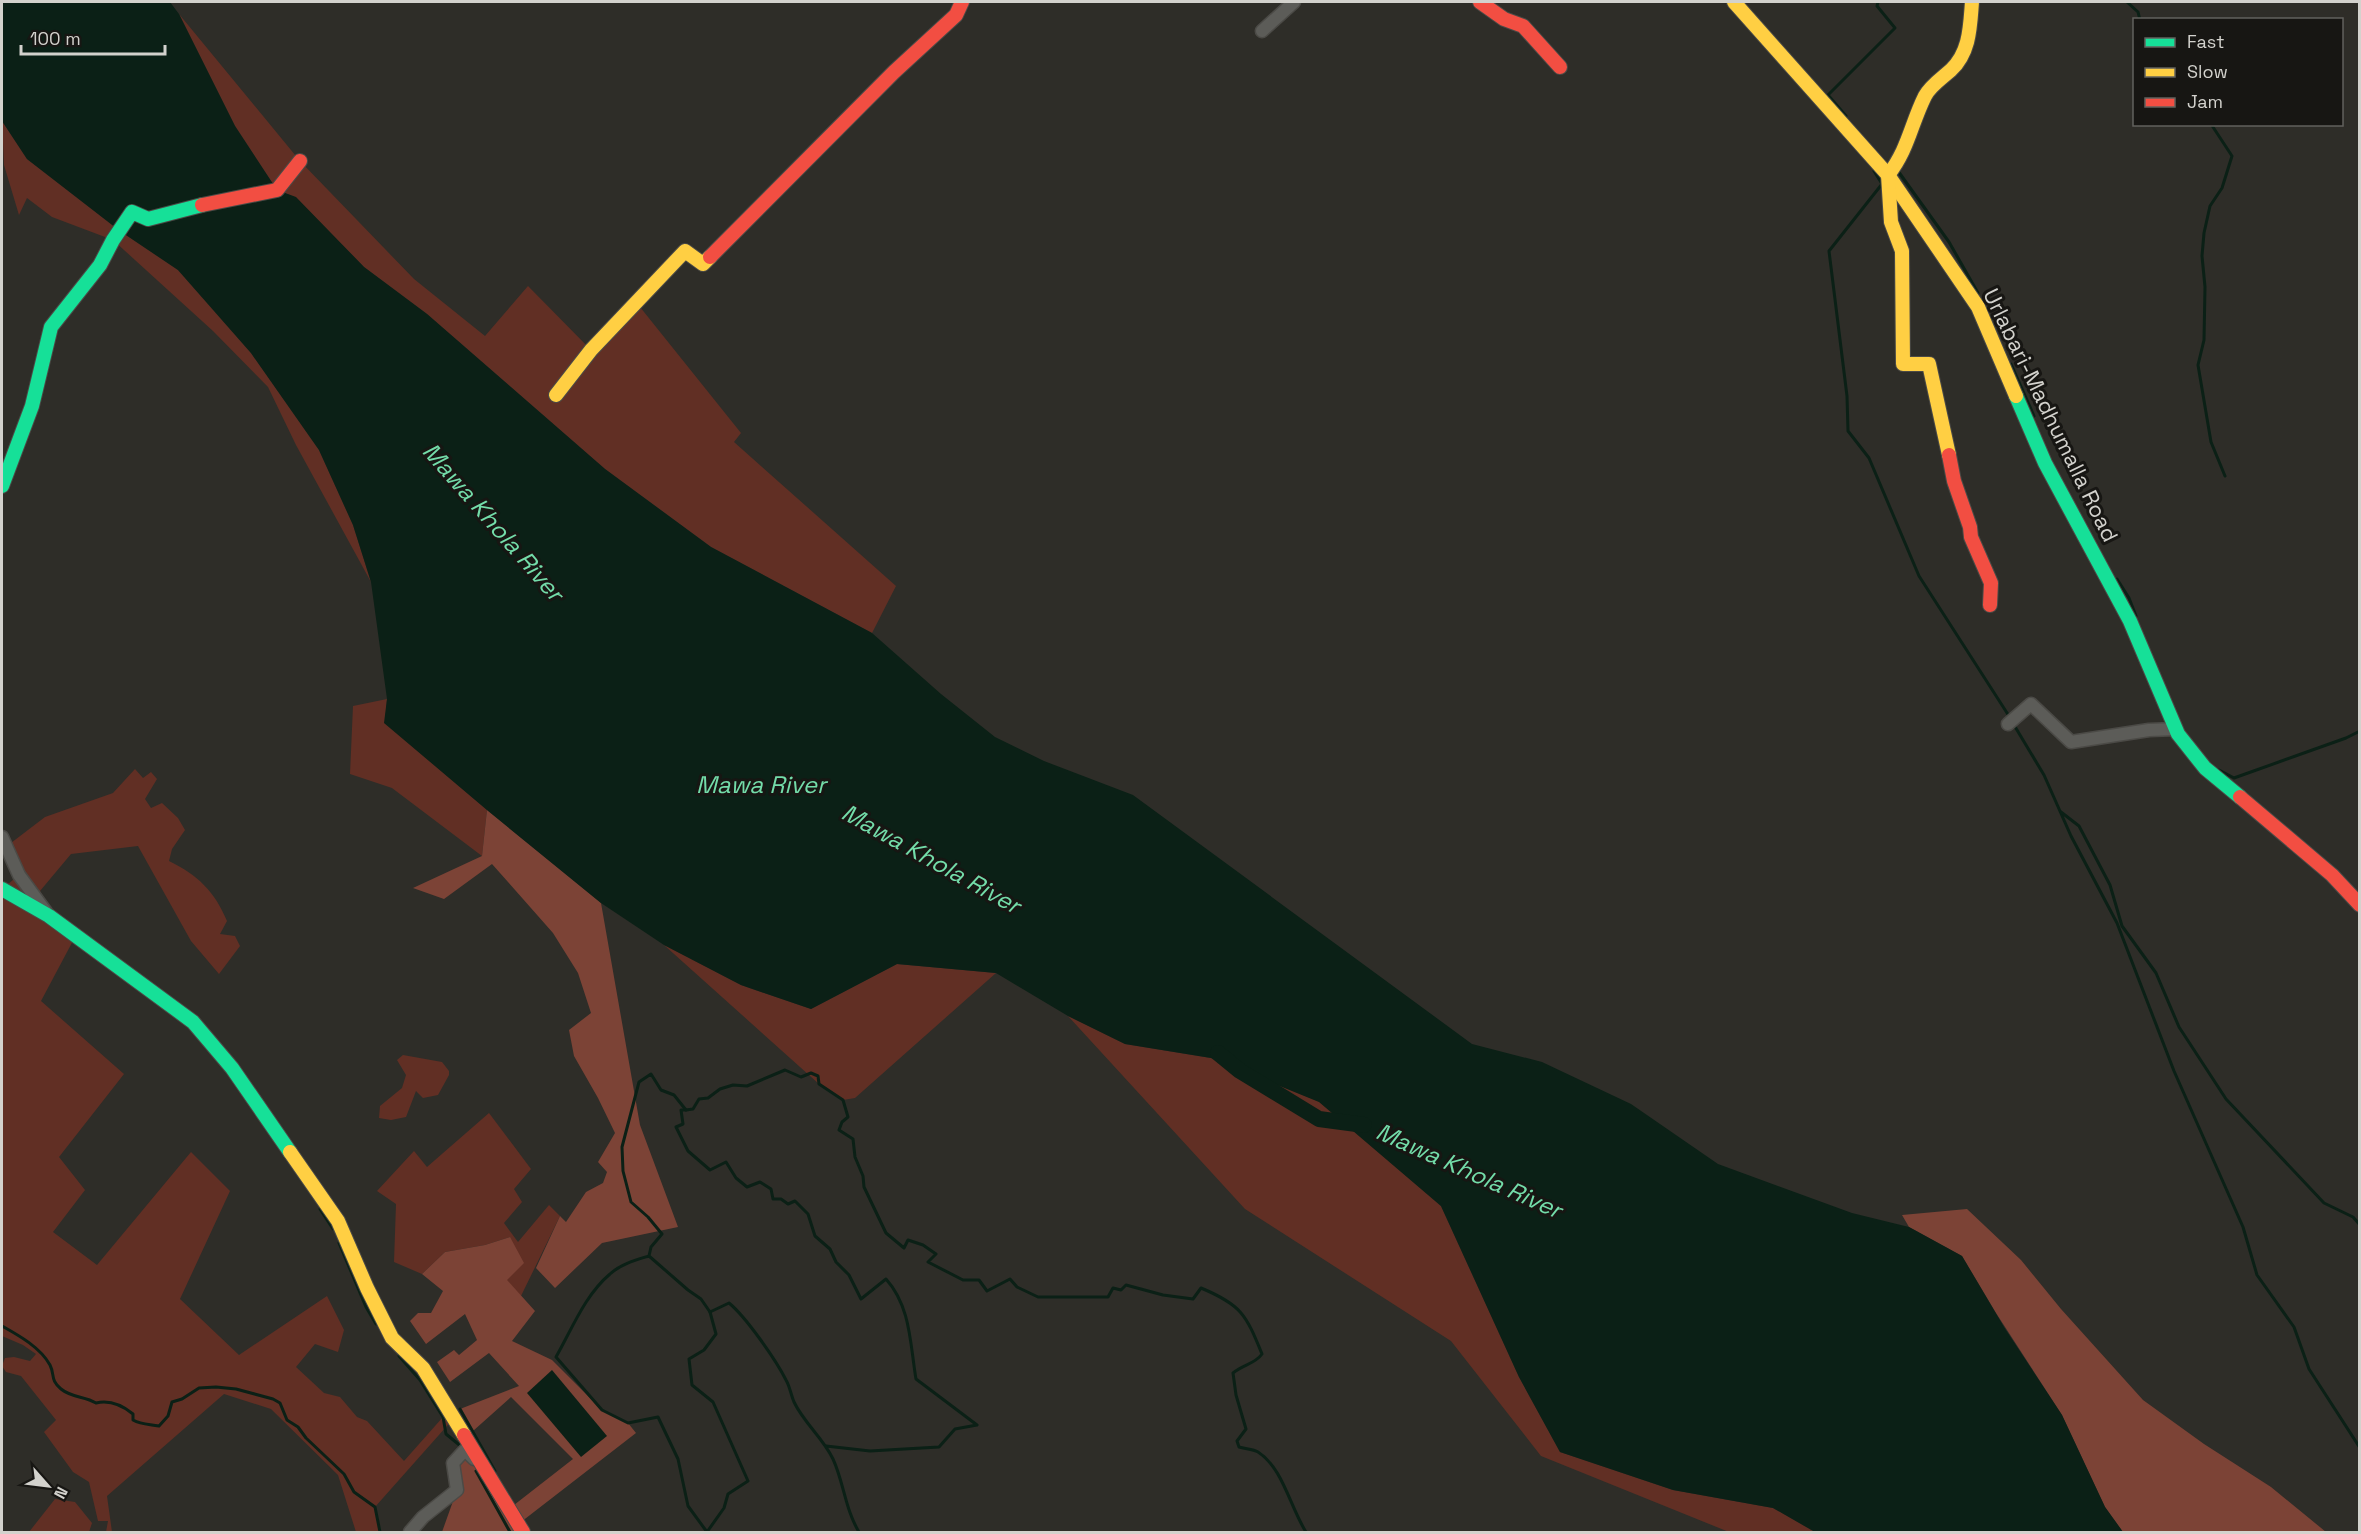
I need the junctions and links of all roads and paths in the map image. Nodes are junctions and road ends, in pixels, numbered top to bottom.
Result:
1 (962, 2) edge
2 (1294, 2) edge
3 (1480, 2) edge
4 (1734, 2) edge
5 (1972, 2) edge
6 (1262, 31) dead end
7 (1560, 67) dead end
8 (300, 161) dead end
9 (1888, 175) junction
10 (556, 395) dead end
11 (2, 486) edge
12 (1990, 604) dead end
13 (2008, 724) dead end
14 (2176, 729) junction
15 (2, 837) edge
16 (2, 889) edge
17 (2360, 905) edge
18 (49, 916) junction
19 (485, 1471) junction
20 (410, 1533) edge
21 (523, 1533) edge

1 - 10 street
2 - 6 street
3 - 7 street
4 - 9 street, Urlabari-Madhumalla Road
5 - 9 street
8 - 11 street
9 - 12 street
9 - 14 street, Urlabari-Madhumalla Road
13 - 14 street
14 - 17 street, Urlabari-Madhumalla Road
15 - 18 street
16 - 18 street
18 - 19 street
19 - 20 street
19 - 21 street

